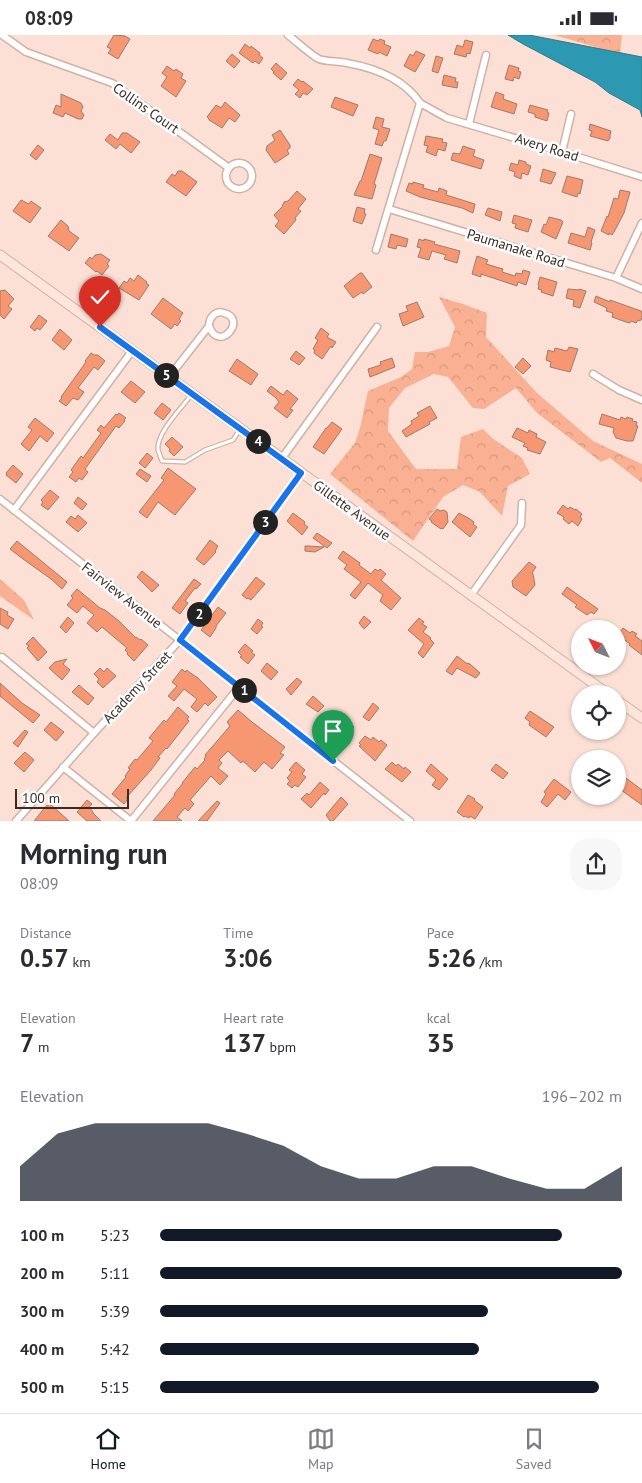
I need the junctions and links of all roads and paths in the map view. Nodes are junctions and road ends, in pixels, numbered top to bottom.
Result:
1 (2, 35) edge
2 (288, 35) edge
3 (486, 55) dead end
4 (420, 103) junction
5 (571, 113) dead end
6 (469, 124) junction
7 (562, 152) junction
8 (229, 168) junction
9 (642, 177) edge
10 (389, 209) junction
11 (642, 223) edge
12 (376, 250) dead end
13 (0, 255) edge
14 (616, 278) junction
15 (642, 289) edge
16 (209, 326) dead end
17 (377, 327) dead end
18 (132, 351) junction
19 (594, 374) dead end
20 (169, 377) junction
21 (192, 393) junction
22 (642, 400) edge
23 (240, 428) junction
24 (282, 458) junction
25 (301, 473) junction
26 (0, 499) edge
27 (522, 503) dead end
28 (14, 510) junction
29 (471, 595) junction
30 (180, 640) junction
31 (2, 657) dead end
32 (596, 685) edge
33 (239, 687) junction
34 (626, 707) edge
35 (642, 719) edge
36 (94, 733) junction
37 (63, 767) junction
38 (16, 821) edge
39 (131, 821) edge
40 (410, 821) edge

1 - 8 street, Collins Court
2 - 4 street, Avery Road
3 - 6 street
4 - 6 street, Avery Road
4 - 10 street
5 - 7 street
6 - 7 street, Avery Road
7 - 9 street, Avery Road
8 - 8 street
10 - 12 street
10 - 14 street, Paumanake Road
11 - 14 street
13 - 18 street, Gillette Avenue
14 - 15 street, Paumanake Road
16 - 20 street
17 - 24 street
18 - 20 street, Gillette Avenue
18 - 28 street
19 - 22 street
20 - 21 street, Gillette Avenue
21 - 23 street, Gillette Avenue
21 - 23 lane
23 - 24 street, Gillette Avenue
24 - 25 street, Gillette Avenue
25 - 29 street, Gillette Avenue
25 - 30 street, Academy Street
26 - 28 street, Fairview Avenue
27 - 29 street
28 - 30 street, Fairview Avenue
29 - 32 street, Gillette Avenue
30 - 33 street, Fairview Avenue
30 - 36 street, Academy Street
31 - 36 street
33 - 39 street
33 - 40 street, Fairview Avenue
34 - 35 street
36 - 37 street, Academy Street
37 - 38 street, Academy Street
37 - 39 street

